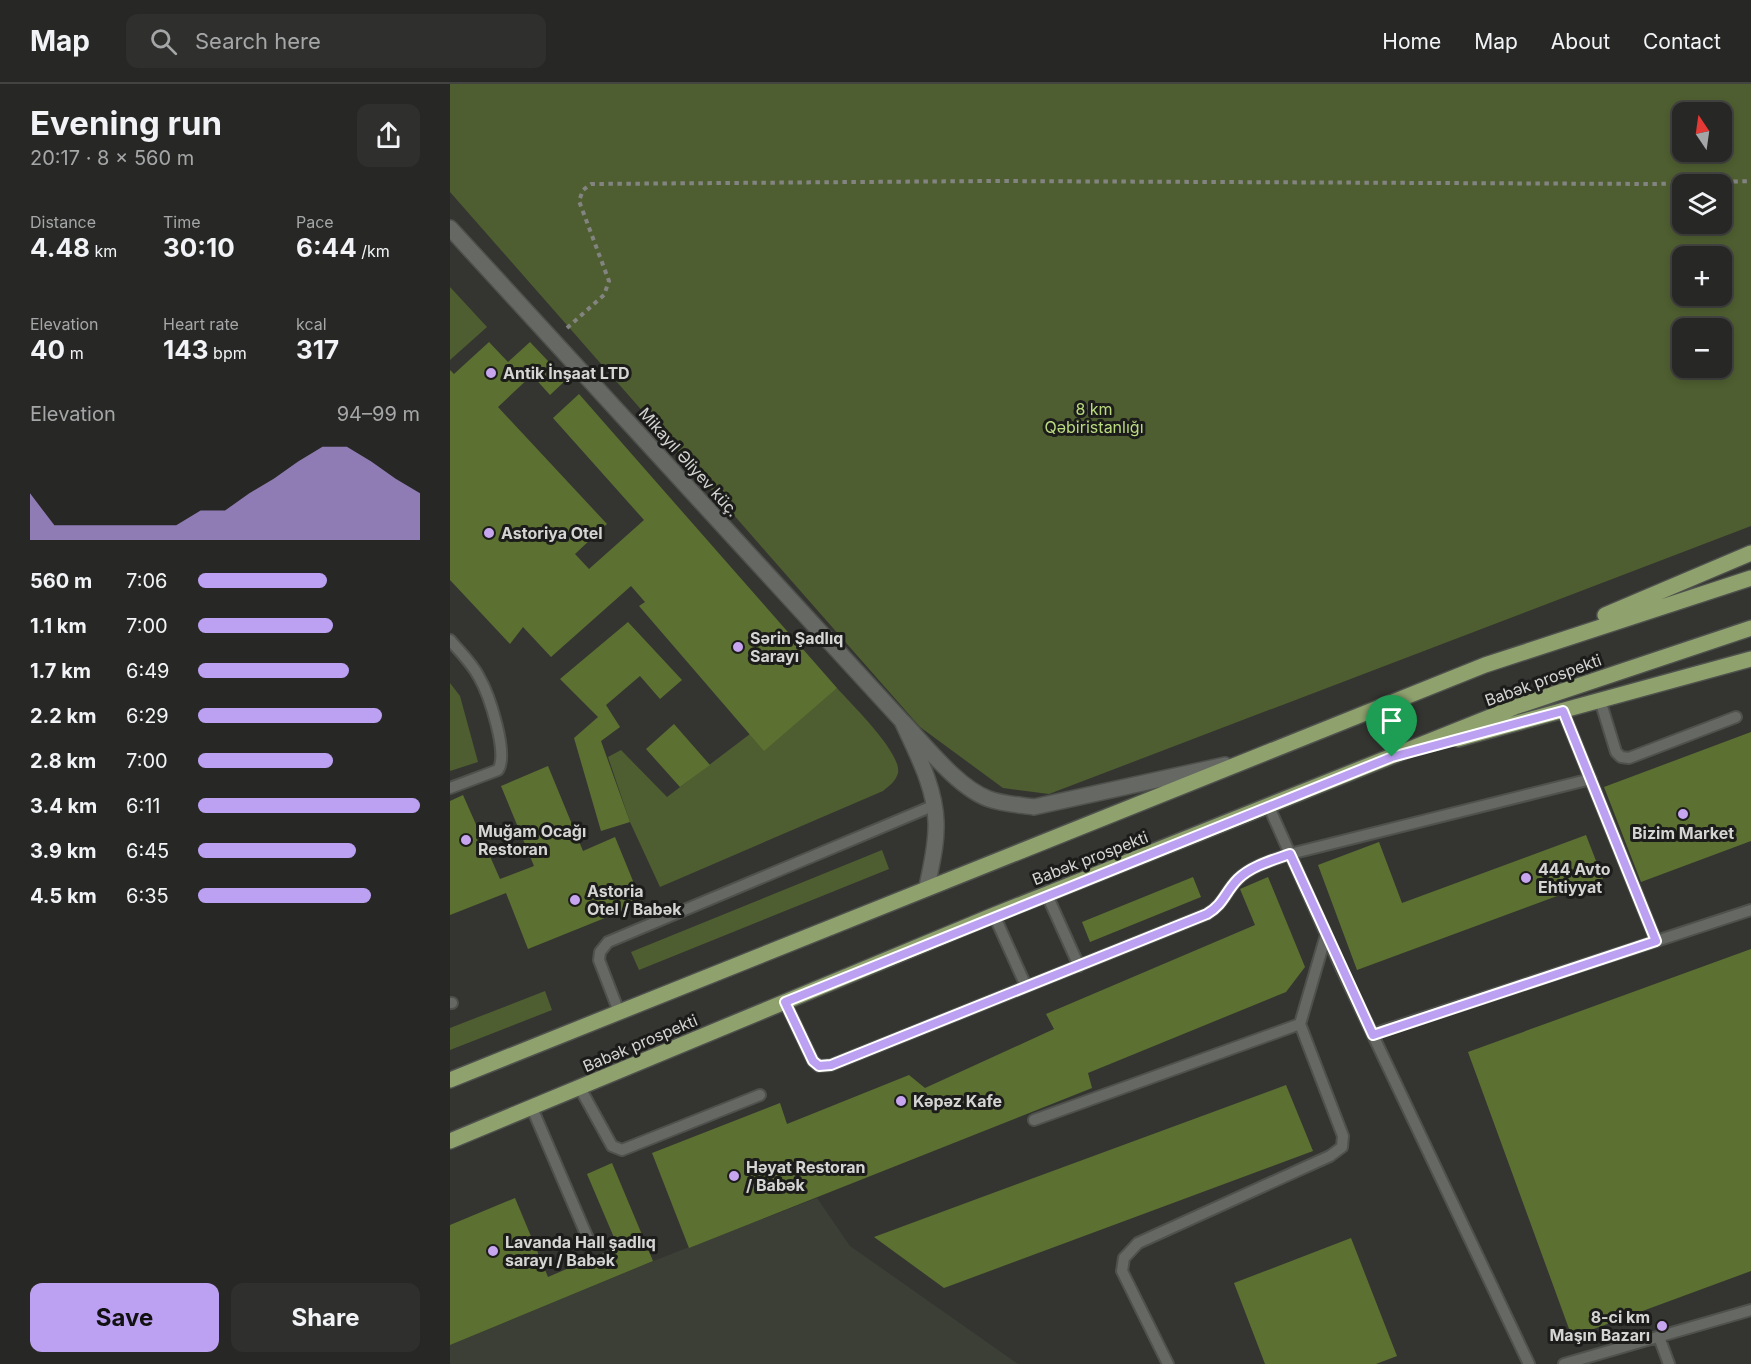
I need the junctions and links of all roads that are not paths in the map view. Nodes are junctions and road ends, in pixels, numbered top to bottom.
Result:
1 (450, 228) edge
2 (1751, 553) edge
3 (1751, 578) edge
4 (1751, 628) edge
5 (450, 640) edge
6 (1751, 659) edge
7 (1485, 665) junction
8 (1600, 700) junction
9 (1563, 711) junction
10 (1736, 717) dead end
11 (902, 721) junction
12 (1392, 757) junction
13 (1245, 760) junction
14 (1591, 779) junction
15 (450, 788) edge
16 (935, 805) junction
17 (1269, 807) junction
18 (1290, 854) junction
19 (927, 887) junction
20 (1047, 895) junction
21 (1751, 910) edge
22 (994, 915) junction
23 (1326, 935) junction
24 (1656, 941) junction
25 (1078, 966) junction
26 (1026, 987) junction
27 (785, 1002) junction
28 (619, 1012) junction
29 (1300, 1024) junction
30 (1373, 1035) junction
31 (450, 1080) edge
32 (580, 1088) junction
33 (760, 1095) dead end
34 (532, 1108) junction
35 (1034, 1120) dead end
36 (450, 1141) edge
37 (589, 1241) dead end
38 (1751, 1310) edge
39 (1659, 1337) junction
40 (1168, 1364) edge
41 (1529, 1364) edge
42 (1564, 1364) edge
43 (1669, 1364) edge

1 - 11 street, Mikayıl Əliyev küç.
2 - 7 main road
3 - 7 main road, Babək prospekti
4 - 12 main road, Babək prospekti
5 - 15 lane
6 - 8 main road
7 - 13 main road, Babək prospekti
8 - 9 main road
8 - 10 lane
9 - 12 main road
9 - 14 lane
11 - 13 street, Mikayıl Əliyev küç.
11 - 16 street
12 - 17 main road, Babək prospekti
13 - 19 main road, Babək prospekti
14 - 18 lane
14 - 24 lane
16 - 19 street
16 - 28 lane
17 - 18 lane
17 - 20 main road, Babək prospekti
18 - 23 lane
18 - 25 lane
19 - 28 main road, Babək prospekti
20 - 22 main road, Babək prospekti
20 - 25 lane
21 - 24 lane
22 - 26 lane
22 - 27 main road, Babək prospekti
23 - 29 lane
23 - 30 lane
24 - 30 lane
25 - 26 lane
26 - 27 lane
27 - 32 main road, Babək prospekti
28 - 31 main road, Babək prospekti
29 - 35 lane
29 - 40 lane
30 - 41 lane
32 - 33 lane
32 - 34 main road, Babək prospekti
34 - 36 main road, Babək prospekti
34 - 37 lane
38 - 39 lane
39 - 42 lane
39 - 43 lane

